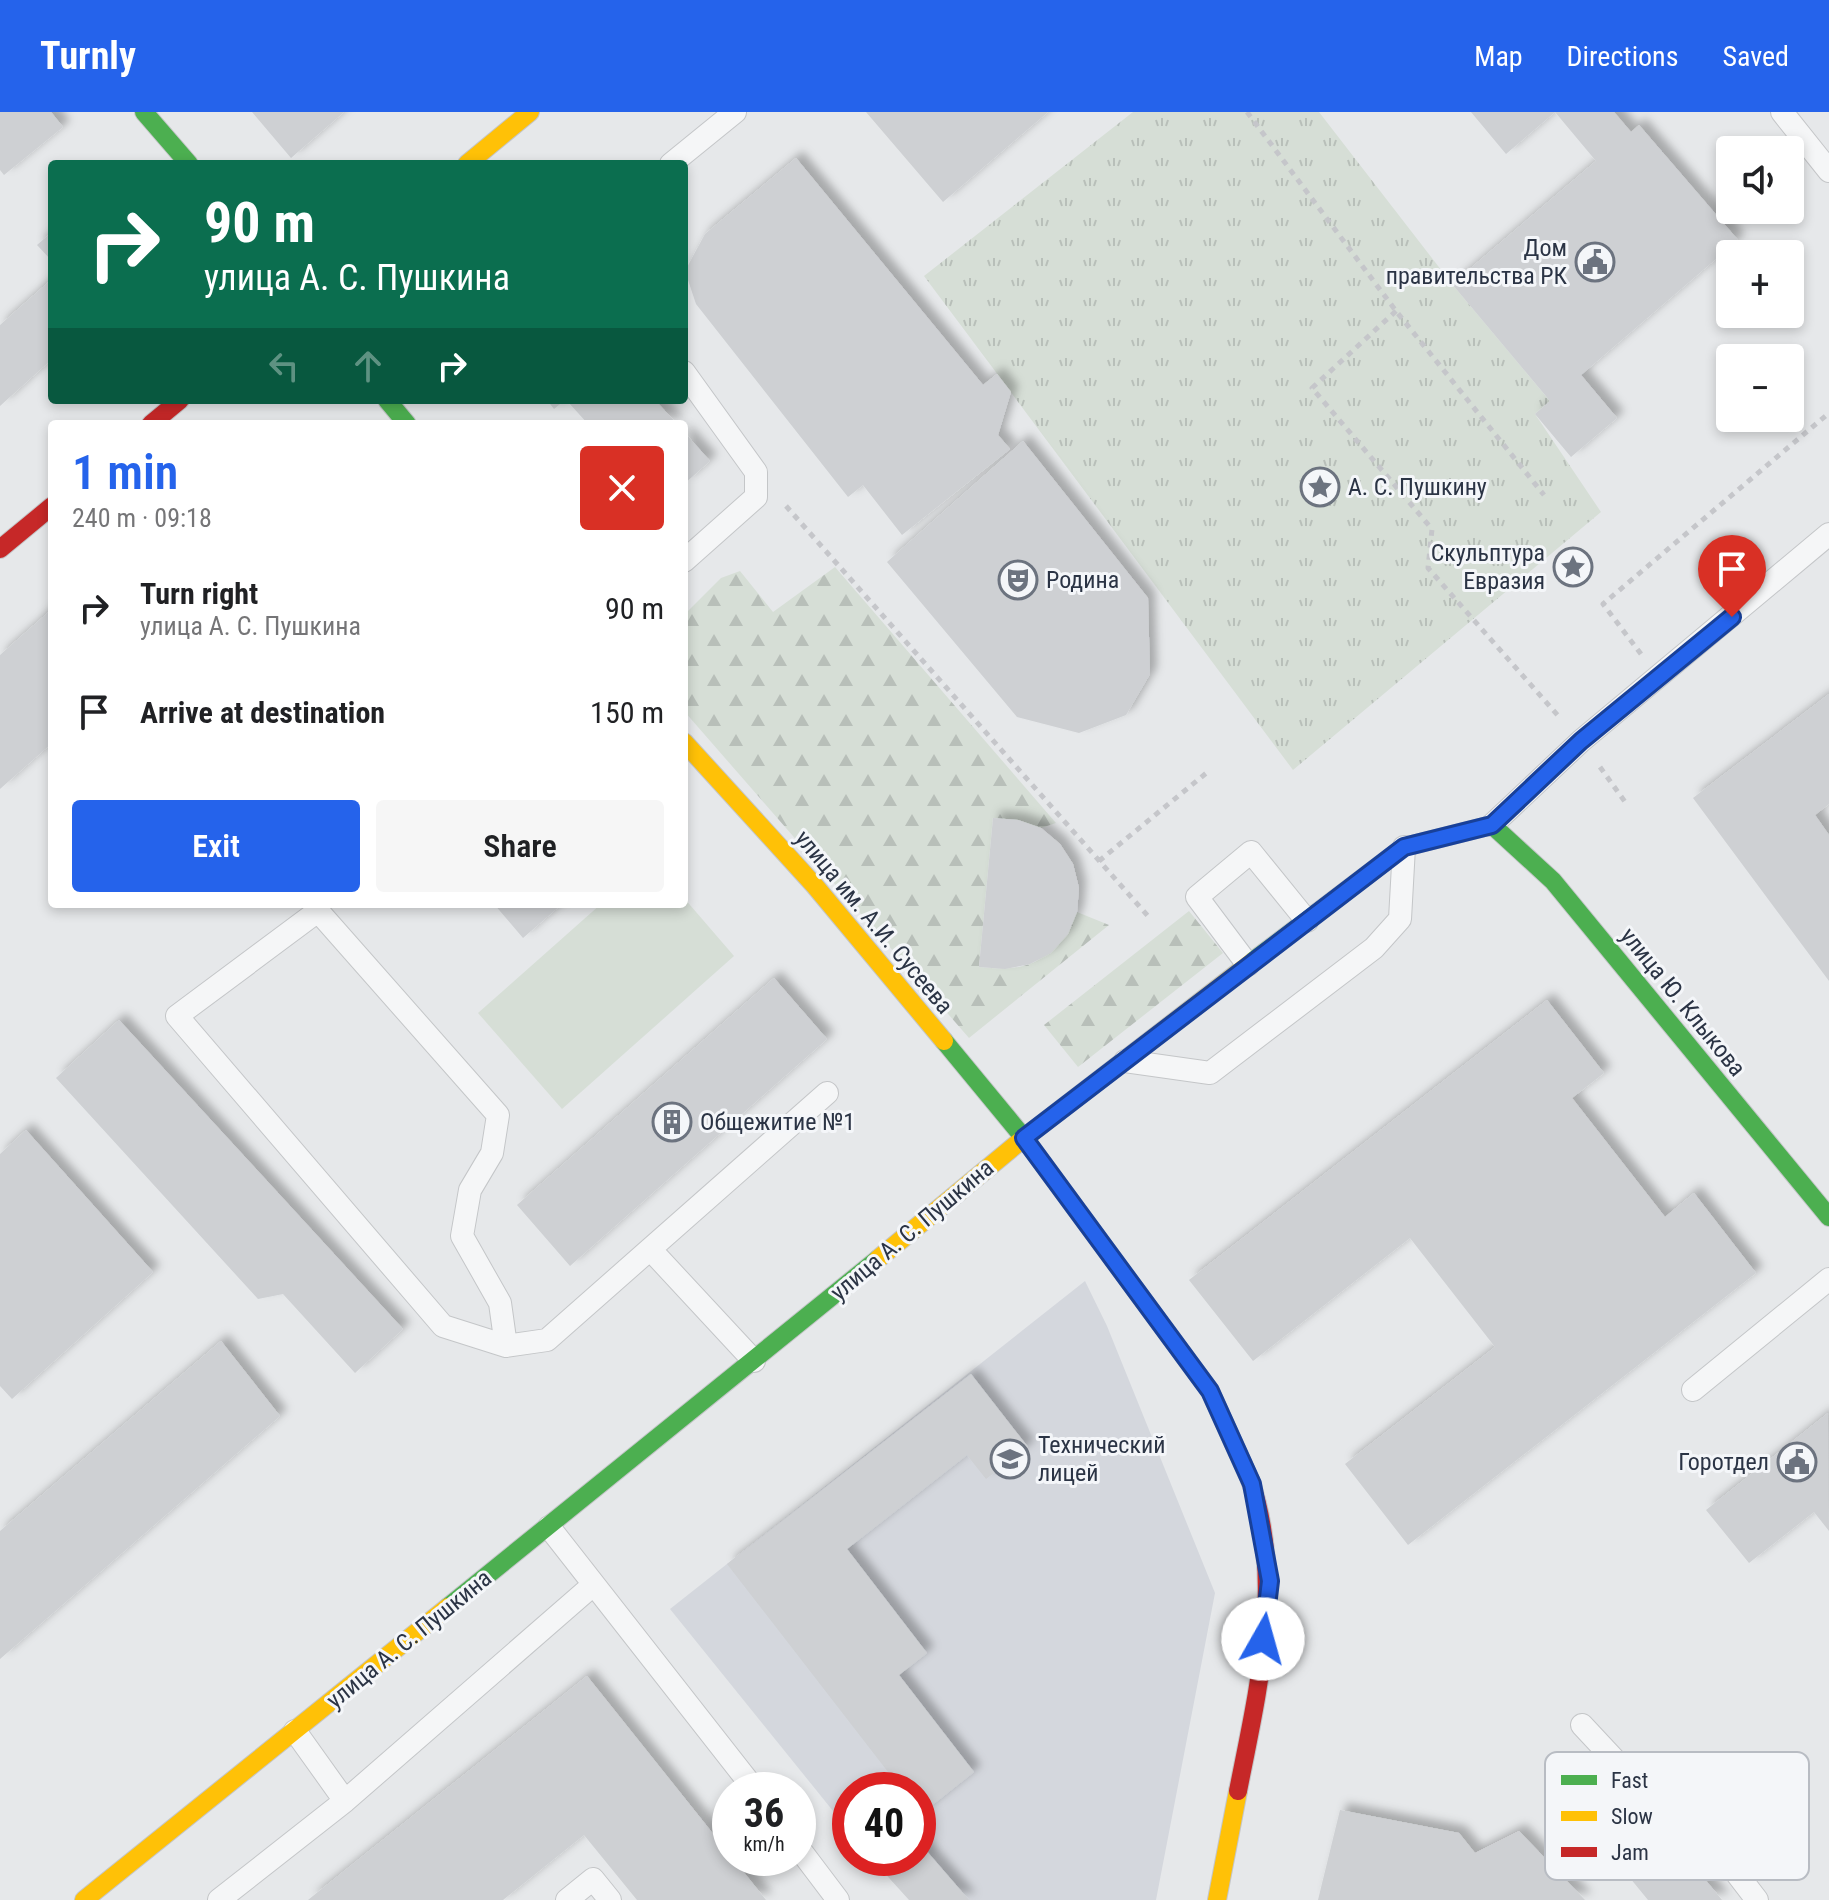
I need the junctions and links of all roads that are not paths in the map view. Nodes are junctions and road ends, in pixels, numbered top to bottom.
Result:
1 (144, 112) edge
2 (530, 112) edge
3 (735, 112) edge
4 (1782, 112) edge
5 (186, 160) edge
6 (472, 160) edge
7 (676, 160) edge
8 (1829, 171) edge
9 (688, 378) edge
10 (175, 404) edge
11 (390, 404) edge
12 (156, 420) edge
13 (404, 420) edge
14 (48, 509) edge
15 (1829, 534) edge
16 (0, 549) edge
17 (688, 557) edge
18 (688, 746) edge
19 (1492, 825) junction
20 (1404, 847) junction
21 (1307, 921) junction
22 (1248, 965) junction
23 (1123, 1061) junction
24 (827, 1093) dead end
25 (1024, 1138) junction
26 (1829, 1217) edge
27 (650, 1249) junction
28 (1829, 1279) edge
29 (506, 1346) junction
30 (754, 1361) junction
31 (1693, 1390) dead end
32 (549, 1527) junction
33 (593, 1585) junction
34 (1582, 1725) dead end
35 (295, 1731) junction
36 (1607, 1752) edge
37 (741, 1772) edge
38 (345, 1801) junction
39 (816, 1871) edge
40 (1742, 1880) edge
41 (84, 1900) edge
42 (219, 1900) edge
43 (567, 1900) edge
44 (610, 1900) edge
45 (838, 1900) edge
46 (1217, 1900) edge
47 (1757, 1900) edge

1 - 5 main road
2 - 6 main road
3 - 7 lane
4 - 8 lane
9 - 17 lane
10 - 12 main road
11 - 13 main road
14 - 16 main road
15 - 19 lane, улица А. С. Пушкина
18 - 25 main road, улица им. А.И. Сусеева
19 - 20 main road, улица А. С. Пушкина
19 - 26 main road, улица Ю. Клыкова
20 - 21 main road, улица А. С. Пушкина
20 - 23 lane
21 - 22 main road, улица А. С. Пушкина
21 - 22 lane
22 - 23 main road, улица А. С. Пушкина
23 - 25 main road, улица А. С. Пушкина
24 - 27 lane
25 - 30 main road, улица А. С. Пушкина
25 - 46 main road, улица им. А.И. Сусеева
27 - 29 lane
27 - 30 lane
28 - 31 lane
29 - 29 lane
30 - 32 main road, улица А. С. Пушкина
32 - 33 lane
32 - 35 main road, улица А. С. Пушкина
33 - 37 lane
33 - 38 lane
34 - 36 lane
35 - 38 lane
35 - 41 main road, улица А. С. Пушкина
38 - 42 lane
39 - 45 lane
40 - 47 lane
43 - 44 lane

